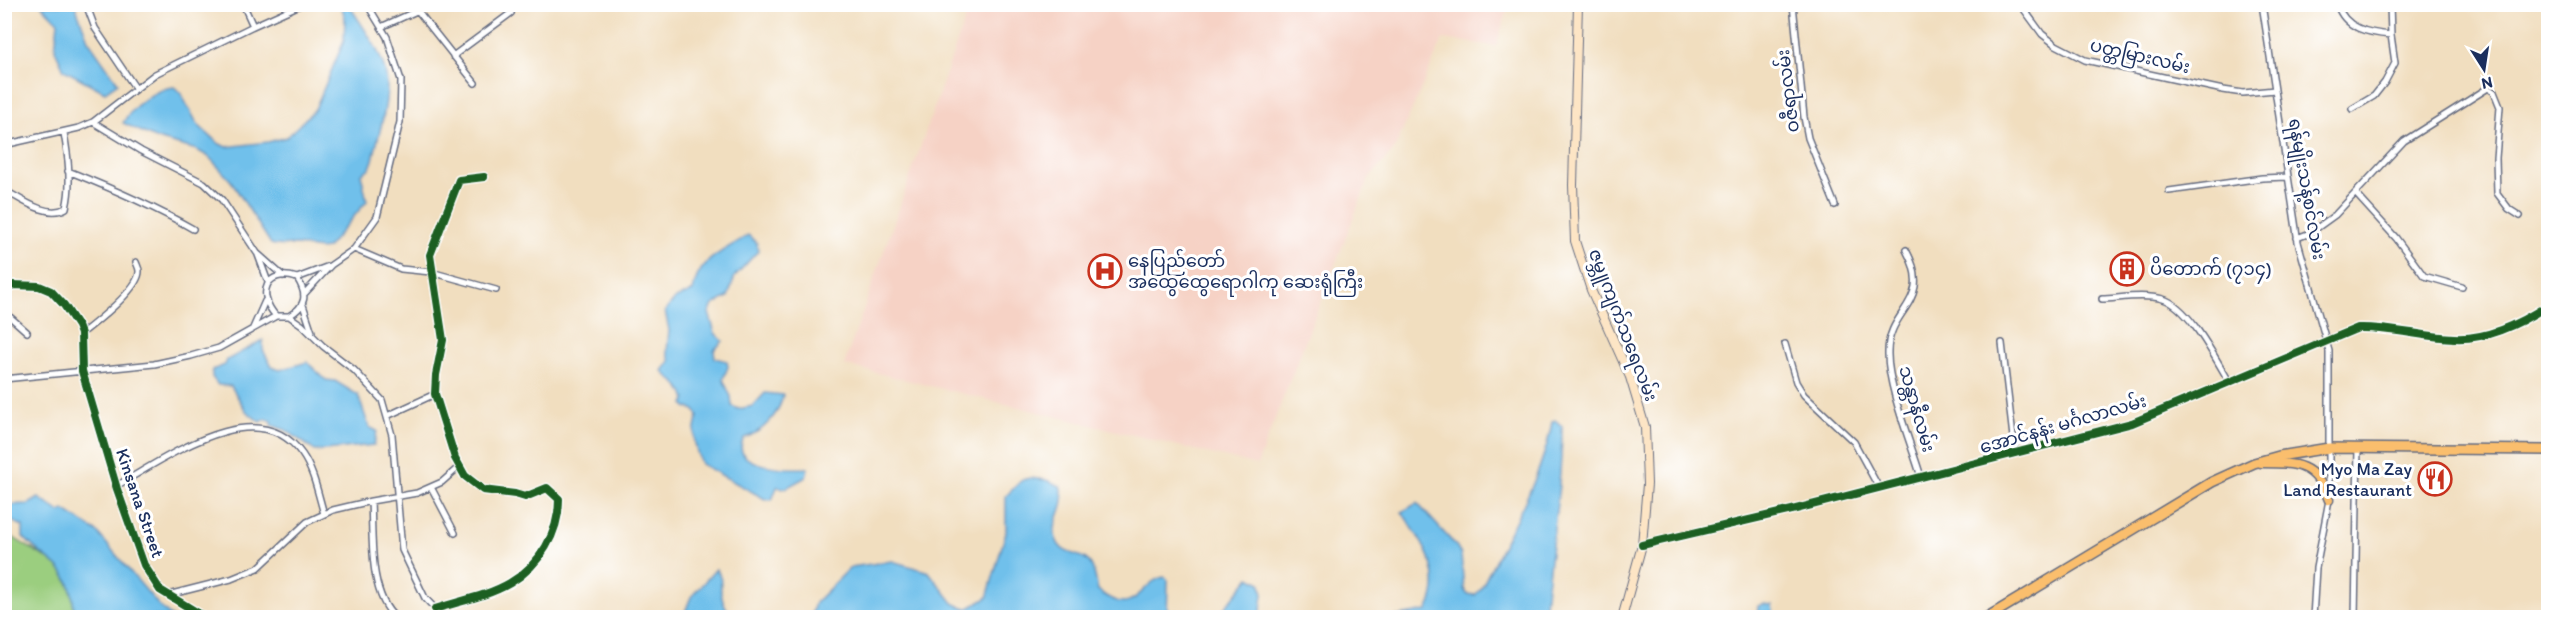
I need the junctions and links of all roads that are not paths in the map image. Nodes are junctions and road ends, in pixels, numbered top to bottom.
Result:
1 (86, 4) edge
2 (243, 4) edge
3 (302, 4) edge
4 (367, 4) edge
5 (432, 4) edge
6 (1578, 4) edge
7 (1793, 4) edge
8 (2020, 4) edge
9 (2262, 4) edge
10 (2337, 4) edge
11 (2390, 4) edge
12 (418, 11) junction
13 (511, 13) dead end
14 (253, 26) junction
15 (381, 27) junction
16 (2391, 35) junction
17 (453, 56) junction
18 (475, 83) dead end
19 (136, 89) junction
20 (2275, 90) junction
21 (2352, 109) dead end
22 (93, 122) junction
23 (64, 133) junction
24 (4, 145) edge
25 (68, 171) junction
26 (484, 177) dead end
27 (2288, 177) junction
28 (4, 190) edge
29 (2169, 191) dead end
30 (2356, 194) junction
31 (1835, 205) dead end
32 (2520, 216) dead end
33 (193, 229) dead end
34 (2297, 238) junction
35 (354, 249) junction
36 (1906, 250) dead end
37 (257, 253) junction
38 (136, 262) dead end
39 (331, 265) junction
40 (431, 272) junction
41 (284, 276) junction
42 (297, 278) junction
43 (268, 282) junction
44 (2462, 287) dead end
45 (496, 290) dead end
46 (305, 293) junction
47 (4, 296) edge
48 (2102, 299) dead end
49 (265, 301) junction
50 (303, 304) junction
51 (2548, 305) edge
52 (4, 307) edge
53 (276, 316) junction
54 (290, 316) junction
55 (252, 329) junction
56 (27, 332) dead end
57 (81, 334) junction
58 (313, 334) junction
59 (2326, 342) junction
60 (2002, 343) dead end
61 (1785, 344) dead end
62 (82, 371) junction
63 (4, 379) edge
64 (2230, 383) junction
65 (435, 394) junction
66 (387, 416) junction
67 (2358, 447) junction
68 (2329, 448) junction
69 (2548, 450) edge
70 (2015, 454) junction
71 (2254, 463) junction
72 (460, 466) junction
73 (1921, 477) junction
74 (116, 486) junction
75 (432, 487) junction
76 (1879, 488) junction
77 (397, 498) junction
78 (2329, 500) junction
79 (371, 501) junction
80 (324, 514) junction
81 (455, 533) dead end
82 (1642, 545) junction
83 (168, 595) junction
84 (435, 609) junction
85 (206, 618) edge
86 (396, 618) edge
87 (444, 618) edge
88 (1622, 618) edge
89 (1986, 618) edge
90 (2313, 618) edge
91 (2355, 618) edge

1 - 19 street
2 - 14 street
3 - 14 street
4 - 15 street
5 - 12 street
6 - 82 main road, ဇမ္ဘူကျက်သရေလမ်း
7 - 31 street, ဝဇီရာလမ်း
8 - 20 street, ပတ္တမြားလမ်း
9 - 20 street, ရန်မျိုးသန့်စင်လမ်း
10 - 16 street
11 - 16 street
12 - 15 street
12 - 17 street
13 - 17 street
14 - 19 street
15 - 35 street
16 - 21 street
17 - 18 street
19 - 22 street
20 - 27 street, ရန်မျိုးသန့်စင်လမ်း
22 - 23 street
22 - 37 street
23 - 24 street
23 - 25 street
25 - 28 street
25 - 33 street
26 - 40 street
27 - 29 street
27 - 34 street, ရန်မျိုးသန့်စင်လမ်း
30 - 32 street
30 - 34 street
30 - 44 street
34 - 59 street, ရန်မျိုးသန့်စင်လမ်း
35 - 39 street
35 - 40 street
36 - 73 street, သန္တာနီလမ်း
37 - 41 street
37 - 43 street
38 - 57 street
39 - 42 street
39 - 46 street
40 - 45 street
40 - 65 street
41 - 42 street
41 - 43 street
42 - 46 street
43 - 49 street
46 - 50 street
47 - 57 street
48 - 64 street
49 - 53 street
49 - 55 street
50 - 54 street
50 - 58 street
51 - 59 street, အောင်နန်း မင်္ဂလာလမ်း
52 - 56 street
53 - 54 street
53 - 55 street
54 - 58 street
55 - 62 street
57 - 62 street, Kinsana Street
58 - 66 street
59 - 64 street, အောင်နန်း မင်္ဂလာလမ်း
59 - 68 street, ရန်မျိုးသန့်စင်လမ်း
60 - 70 street
61 - 76 street
62 - 63 street
62 - 74 street, Kinsana Street
64 - 70 street, အောင်နန်း မင်္ဂလာလမ်း
65 - 66 street
65 - 72 street
66 - 77 street
67 - 68 highway
67 - 69 highway
67 - 91 street
68 - 71 highway
68 - 78 street, ရန်မျိုးသန့်စင်လမ်း
70 - 73 street, အောင်နန်း မင်္ဂလာလမ်း
71 - 78 main road
71 - 89 highway
72 - 75 street
72 - 84 street
73 - 76 street, အောင်နန်း မင်္ဂလာလမ်း
74 - 80 street
74 - 83 street, Kinsana Street
75 - 77 street
75 - 81 street
76 - 82 street, အောင်နန်း မင်္ဂလာလမ်း
77 - 79 street
77 - 84 street
78 - 90 street, ရန်မျိုးသန့်စင်လမ်း
79 - 80 street
79 - 86 street
80 - 83 street
82 - 88 main road, ဇမ္ဘူကျက်သရေလမ်း
83 - 85 street, Kinsana Street
84 - 87 street

